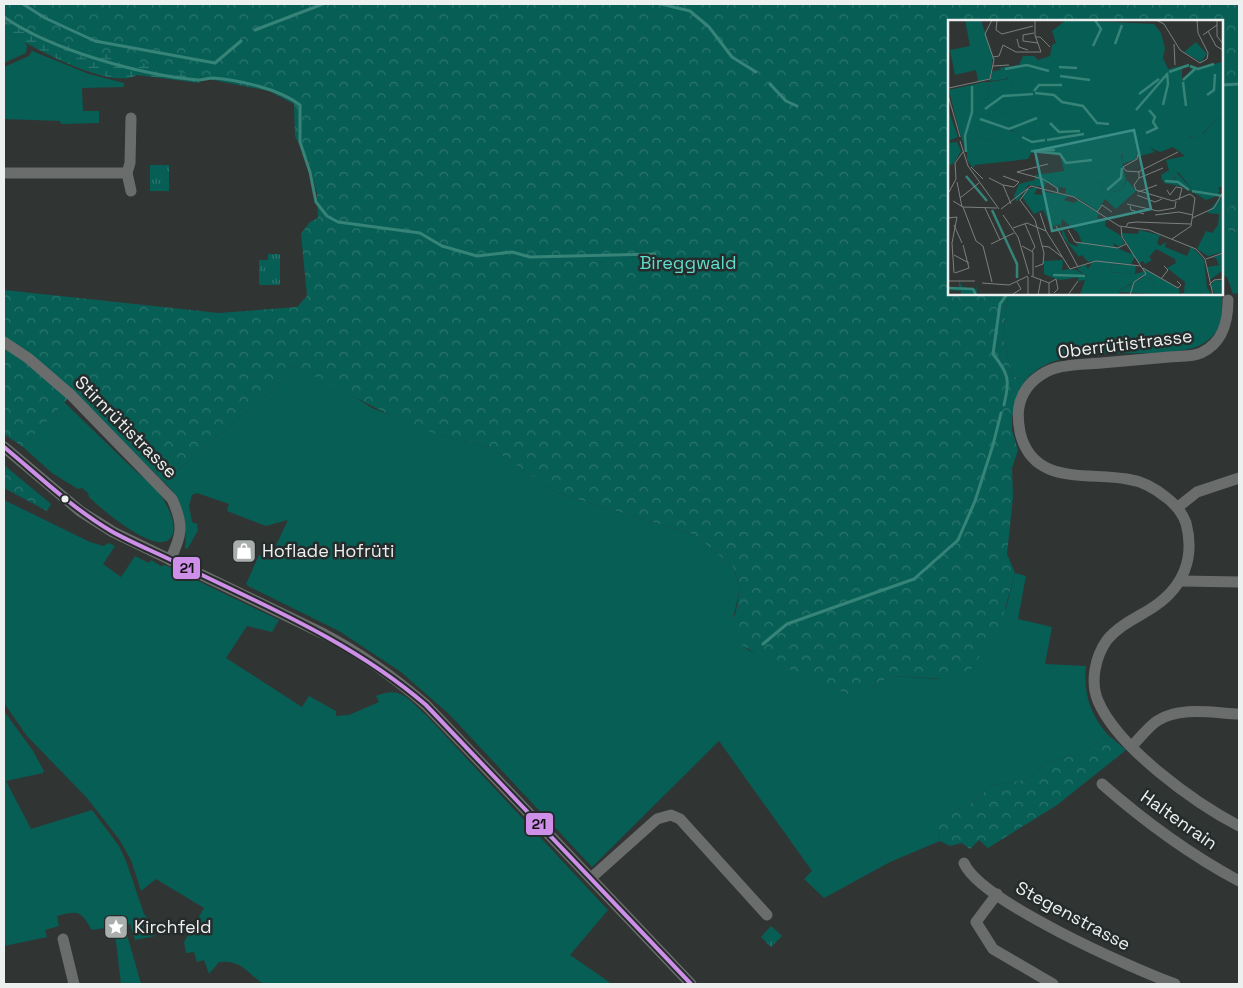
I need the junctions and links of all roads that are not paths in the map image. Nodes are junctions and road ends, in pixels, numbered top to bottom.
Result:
1 (130, 118) dead end
2 (4, 173) edge
3 (128, 173) junction
4 (131, 191) dead end
5 (1228, 300) dead end
6 (4, 342) edge
7 (4, 446) edge
8 (1239, 478) edge
9 (1178, 507) junction
10 (170, 560) junction
11 (1181, 581) junction
12 (1239, 582) edge
13 (1239, 714) edge
14 (1132, 746) junction
15 (1102, 784) dead end
16 (1239, 826) edge
17 (964, 863) dead end
18 (591, 878) junction
19 (1239, 881) edge
20 (997, 894) junction
21 (767, 915) dead end
22 (63, 939) dead end
23 (74, 984) edge
24 (691, 984) edge
25 (1053, 984) edge
26 (1175, 984) edge

1 - 3 street
2 - 3 street
3 - 4 street
5 - 9 street, Oberrütistrasse
6 - 10 street, Stirnrütistrasse
7 - 10 street
8 - 9 street
9 - 11 street, Oberrütistrasse
10 - 18 street
11 - 12 street
11 - 14 street, Oberrütistrasse
13 - 14 street
14 - 16 street, Oberrütistrasse
15 - 19 street, Haltenrain
17 - 20 street, Stegenstrasse
18 - 21 street
18 - 24 street
20 - 25 street
20 - 26 street, Stegenstrasse
22 - 23 street

